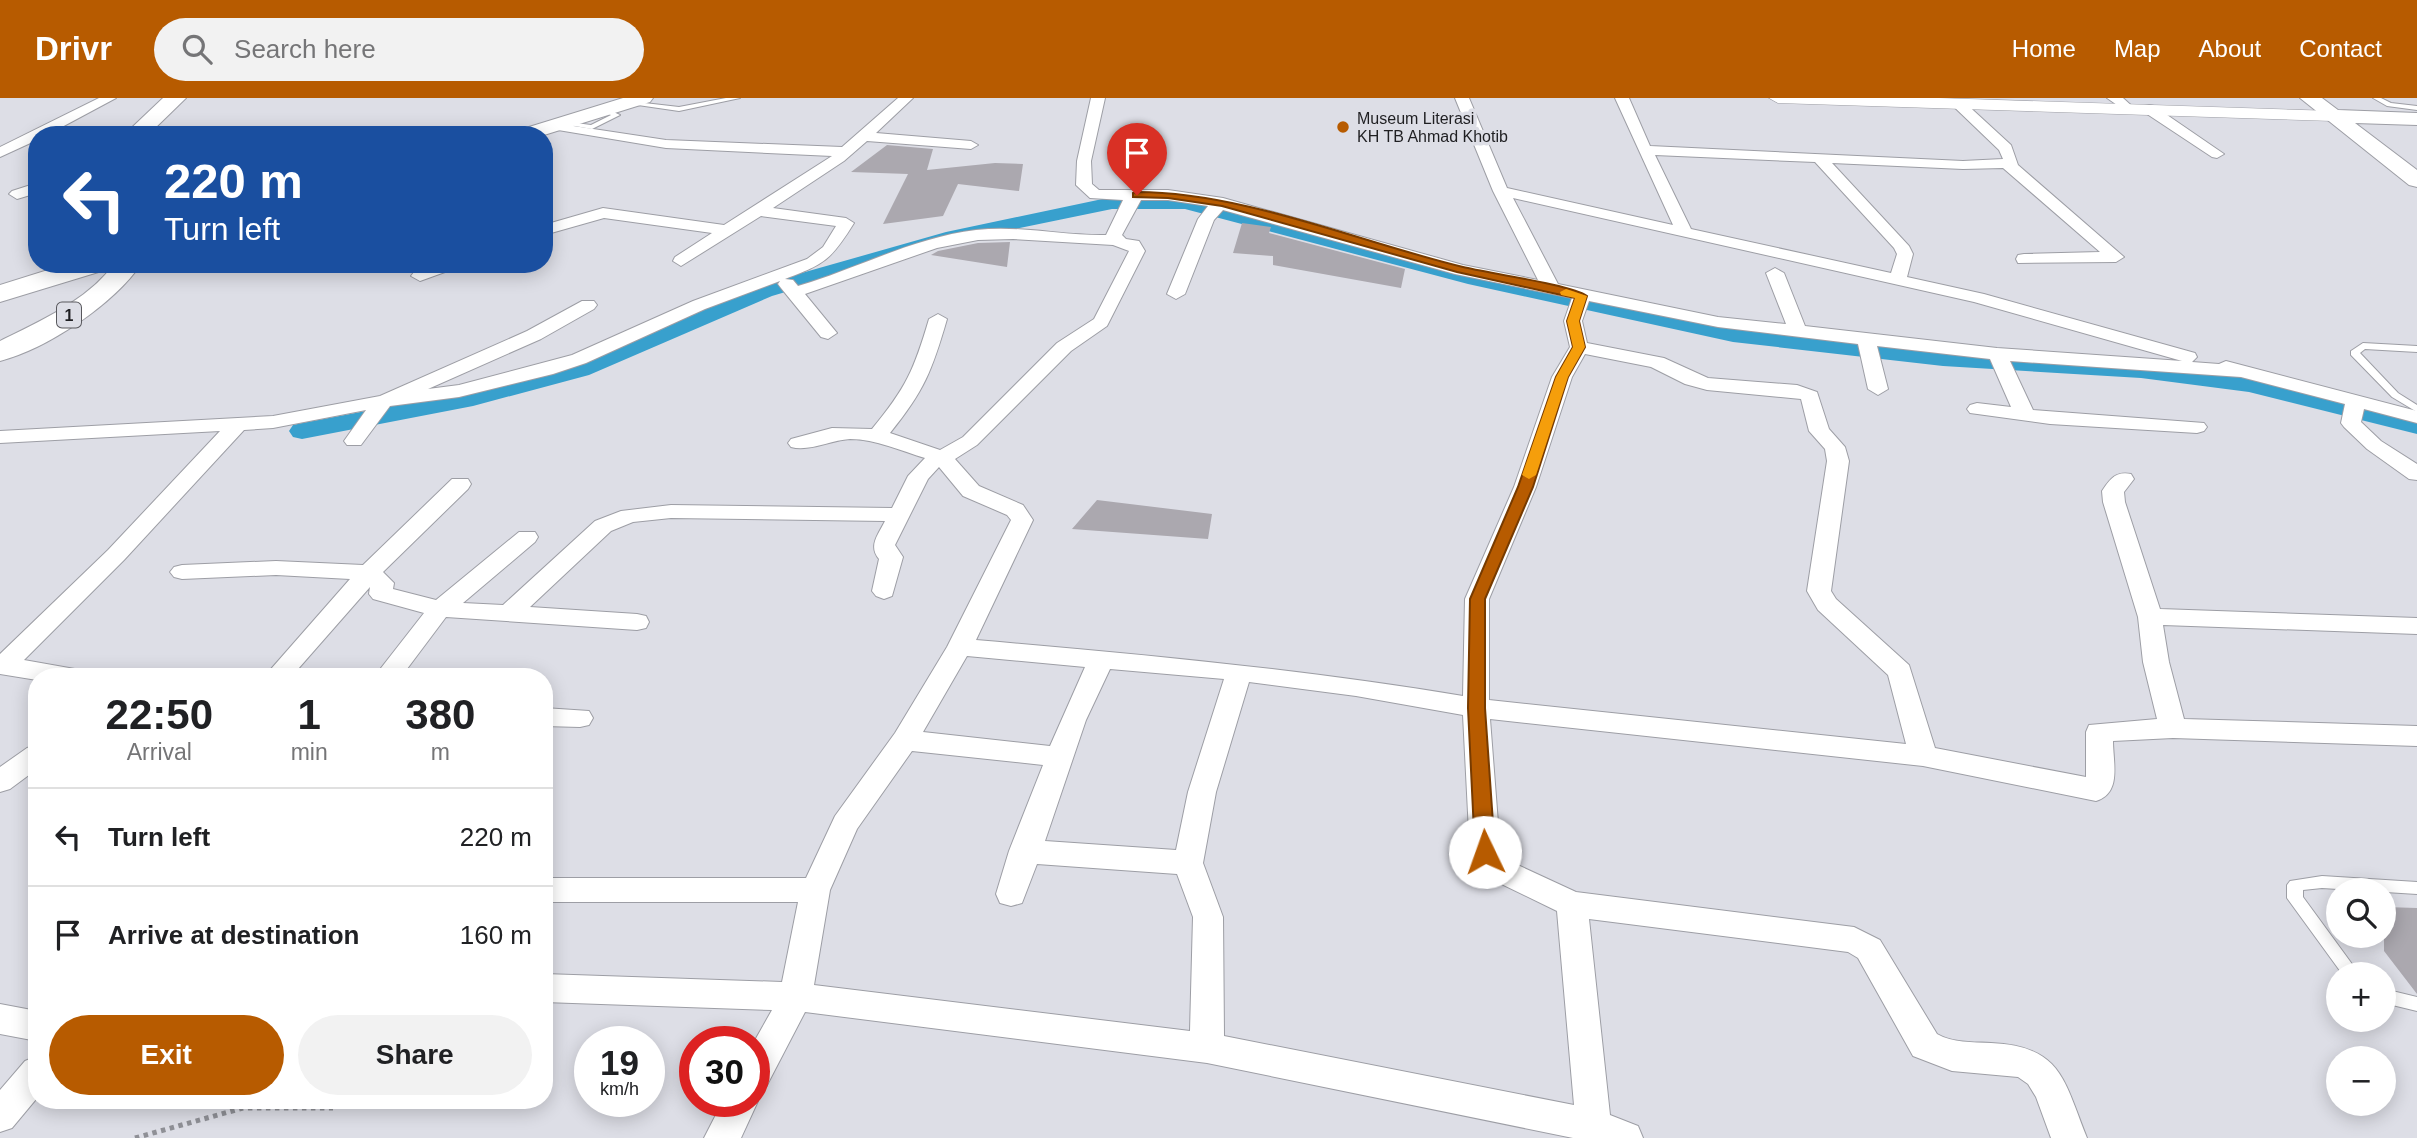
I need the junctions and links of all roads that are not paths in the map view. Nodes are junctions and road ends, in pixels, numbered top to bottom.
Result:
1 (109, 98) edge
2 (175, 98) edge
3 (737, 98) edge
4 (906, 98) edge
5 (1098, 98) edge
6 (1462, 98) edge
7 (1622, 98) edge
8 (1778, 98) edge
9 (2310, 98) edge
10 (2376, 98) edge
11 (2411, 98) edge
12 (633, 100) edge
13 (1958, 103) junction
14 (2120, 103) edge
15 (2417, 103) edge
16 (2333, 107) edge
17 (2417, 108) edge
18 (2149, 109) junction
19 (2358, 117) junction
20 (2417, 119) edge
21 (556, 124) junction
22 (52, 126) edge
23 (145, 126) edge
24 (550, 126) edge
25 (28, 133) edge
26 (0, 134) edge
27 (864, 136) junction
28 (28, 138) edge
29 (971, 145) dead end
30 (1645, 150) junction
31 (848, 152) junction
32 (0, 153) edge
33 (2217, 154) dead end
34 (1819, 158) junction
35 (2417, 161) edge
36 (2008, 164) junction
37 (2417, 180) edge
38 (28, 191) edge
39 (1501, 191) junction
40 (17, 194) dead end
41 (1131, 203) junction
42 (762, 211) junction
43 (1214, 211) junction
44 (553, 227) edge
45 (729, 231) junction
46 (1684, 231) junction
47 (1117, 240) junction
48 (2024, 259) dead end
49 (681, 261) dead end
50 (60, 273) edge
51 (68, 273) edge
52 (123, 273) edge
53 (428, 273) edge
54 (1775, 273) dead end
55 (420, 276) dead end
56 (1898, 280) junction
57 (40, 282) junction
58 (786, 283) junction
59 (1551, 288) junction
60 (0, 294) edge
61 (1176, 294) dead end
62 (1579, 303) junction
63 (587, 305) dead end
64 (938, 319) dead end
65 (62, 320) junction
66 (828, 332) dead end
67 (1798, 332) junction
68 (1868, 346) junction
69 (1579, 347) junction
70 (2417, 349) edge
71 (0, 352) edge
72 (2000, 360) junction
73 (2241, 371) junction
74 (1878, 388) dead end
75 (384, 402) junction
76 (1977, 409) dead end
77 (2352, 409) junction
78 (2417, 409) edge
79 (2025, 415) junction
80 (2417, 417) edge
81 (237, 425) junction
82 (2197, 427) dead end
83 (877, 436) junction
84 (0, 437) edge
85 (354, 441) dead end
86 (798, 443) dead end
87 (942, 457) junction
88 (2417, 474) edge
89 (2123, 479) dead end
90 (460, 484) dead end
91 (901, 515) junction
92 (527, 537) dead end
93 (182, 572) dead end
94 (369, 573) junction
95 (884, 591) dead end
96 (440, 609) junction
97 (507, 615) junction
98 (2150, 617) junction
99 (637, 622) dead end
100 (2417, 626) edge
101 (960, 648) junction
102 (1102, 659) junction
103 (2, 665) edge
104 (285, 668) edge
105 (394, 668) edge
106 (28, 669) edge
107 (1239, 672) junction
108 (1476, 708) junction
109 (553, 717) edge
110 (580, 718) dead end
111 (2173, 728) junction
112 (2417, 736) edge
113 (905, 740) junction
114 (1923, 756) junction
115 (1061, 757) junction
116 (28, 762) edge
117 (0, 782) edge
118 (1024, 851) junction
119 (1188, 863) junction
120 (2417, 888) edge
121 (553, 890) edge
122 (816, 890) junction
123 (1011, 894) dead end
124 (1572, 904) junction
125 (2342, 962) edge
126 (553, 988) edge
127 (796, 997) junction
128 (2396, 999) edge
129 (2417, 1004) edge
130 (0, 1019) edge
131 (28, 1024) edge
132 (770, 1046) edge
133 (1207, 1048) junction
134 (28, 1083) edge
135 (0, 1116) edge
136 (733, 1117) edge
137 (1593, 1126) junction
138 (722, 1138) edge
139 (1625, 1138) edge
140 (2069, 1138) edge

1 - 22 street
2 - 23 highway
3 - 12 lane
4 - 27 street
5 - 41 street
6 - 39 street
7 - 30 street
8 - 13 street
9 - 16 main road
10 - 17 lane
11 - 15 lane
12 - 21 main road
13 - 14 street
13 - 36 street
14 - 18 street
16 - 18 street
16 - 19 main road
16 - 37 main road
18 - 33 street
19 - 20 main road
19 - 35 main road
21 - 24 main road
21 - 31 street
25 - 26 street
27 - 29 street
27 - 31 street
28 - 32 street
30 - 34 street
30 - 46 street
31 - 42 street
34 - 36 street
34 - 56 street
36 - 48 street
38 - 40 street
39 - 46 street
39 - 59 street
41 - 43 street
41 - 47 street
42 - 45 street
42 - 58 street
43 - 59 street
43 - 61 street
44 - 45 street
45 - 49 street
46 - 56 street
47 - 58 street
47 - 87 street
50 - 57 highway
51 - 57 highway
52 - 65 highway, 1
53 - 55 street
54 - 67 street
56 - 73 street
57 - 60 highway
57 - 65 highway
58 - 66 street
58 - 75 street
59 - 62 street
62 - 67 street
62 - 69 street
63 - 75 street
64 - 83 street
65 - 71 highway, 1
67 - 68 street
68 - 72 street
68 - 74 street
69 - 108 street
69 - 114 street
70 - 78 lane
72 - 73 street
72 - 79 street
73 - 77 street
75 - 81 street
75 - 85 street
76 - 79 street
77 - 80 street
77 - 88 street
79 - 82 street
81 - 84 street
81 - 103 street
83 - 86 street
83 - 87 street
87 - 91 street
87 - 101 street
89 - 98 street
90 - 94 street
91 - 95 street
91 - 97 street
92 - 96 street
93 - 94 street
94 - 96 street
94 - 104 street
96 - 97 street
96 - 105 street
97 - 99 street
98 - 100 street
98 - 111 street
101 - 102 street
101 - 113 street
102 - 107 street
102 - 115 street
103 - 106 street
107 - 108 street
107 - 119 street
108 - 114 street
108 - 124 street
109 - 110 street
111 - 112 street
111 - 114 street
113 - 115 street
113 - 122 street
115 - 118 street
116 - 117 street
118 - 119 street
118 - 123 street
119 - 133 street
120 - 125 lane
121 - 122 street
122 - 127 street
124 - 137 street
124 - 140 street
126 - 127 street
127 - 132 street
127 - 133 street
128 - 129 lane
130 - 131 street
133 - 137 street
134 - 135 street
136 - 138 street
137 - 139 street

